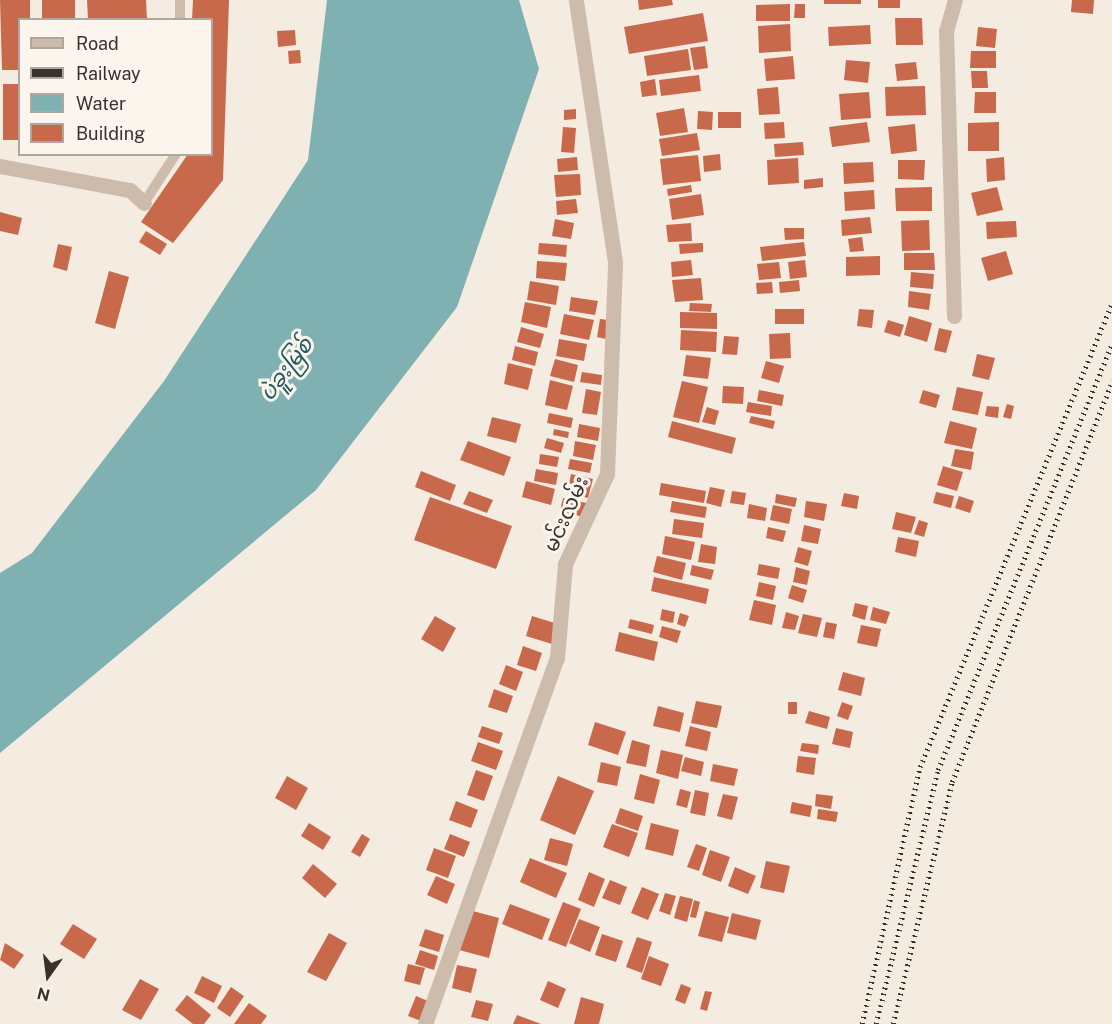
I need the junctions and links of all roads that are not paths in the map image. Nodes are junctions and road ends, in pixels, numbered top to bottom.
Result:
1 (180, 0) edge
2 (576, 0) edge
3 (955, 0) edge
4 (180, 18) edge
5 (175, 156) edge
6 (0, 166) edge
7 (144, 203) joint
8 (954, 316) dead end
9 (425, 1024) edge

1 - 4 lane
2 - 9 street, မင်းလမ်း
3 - 8 street
5 - 7 lane
6 - 7 street

